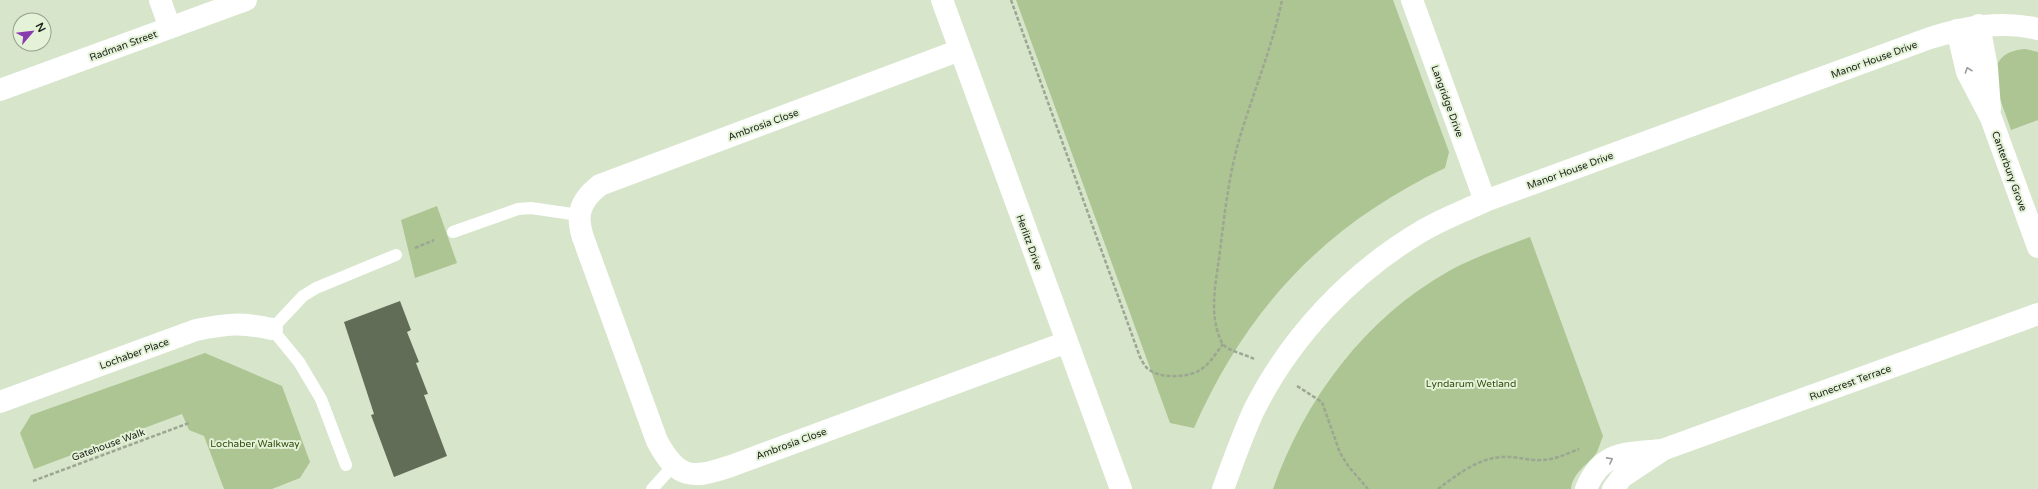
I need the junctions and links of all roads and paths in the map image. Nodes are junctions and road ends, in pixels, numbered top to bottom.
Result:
1 (160, 0) edge
2 (246, 0) edge
3 (942, 0) edge
4 (1011, 0) edge
5 (1282, 0) edge
6 (1412, 0) edge
7 (2037, 25) edge
8 (1979, 26) junction
9 (170, 28) junction
10 (1957, 30) junction
11 (960, 50) junction
12 (0, 90) edge
13 (1991, 118) junction
14 (1485, 201) junction
15 (579, 215) junction
16 (453, 232) joint
17 (2038, 247) edge
18 (396, 255) joint
19 (2038, 314) edge
20 (272, 329) junction
21 (1067, 342) junction
22 (1223, 344) junction
23 (1276, 371) junction
24 (0, 402) edge
25 (189, 423) dead end
26 (1583, 448) dead end
27 (1662, 450) junction
28 (346, 465) dead end
29 (673, 466) junction
30 (33, 481) dead end
31 (1595, 486) edge
32 (1122, 487) edge
33 (652, 489) edge
34 (1223, 489) edge
35 (1368, 489) edge
36 (1438, 489) edge
37 (1613, 489) edge

1 - 9 street
2 - 9 street, Radman Street
3 - 11 street, Herlitz Drive
4 - 22 path
5 - 22 path
6 - 14 street, Langridge Drive
7 - 8 street, Manor House Drive
8 - 10 street, Manor House Drive
8 - 13 street, Canterbury Grove
9 - 12 street, Radman Street
13 -> 10 street, Canterbury Grove
10 - 14 street, Manor House Drive
11 - 15 street, Ambrosia Close
11 - 21 street, Herlitz Drive
13 - 17 street, Canterbury Grove
14 - 23 street, Manor House Drive
15 - 16 lane
15 - 29 street
16 - 18 path
18 - 20 lane
19 - 27 street, Runecrest Terrace
20 - 24 street, Lochaber Place
20 - 28 lane
21 - 29 street, Ambrosia Close
21 - 32 street, Herlitz Drive
22 - 23 path
23 - 34 street, Manor House Drive
23 - 35 path
25 - 30 path, Gatehouse Walk
26 - 36 path
31 -> 27 street, Runecrest Terrace
27 - 37 street, Runecrest Terrace
29 - 33 lane

